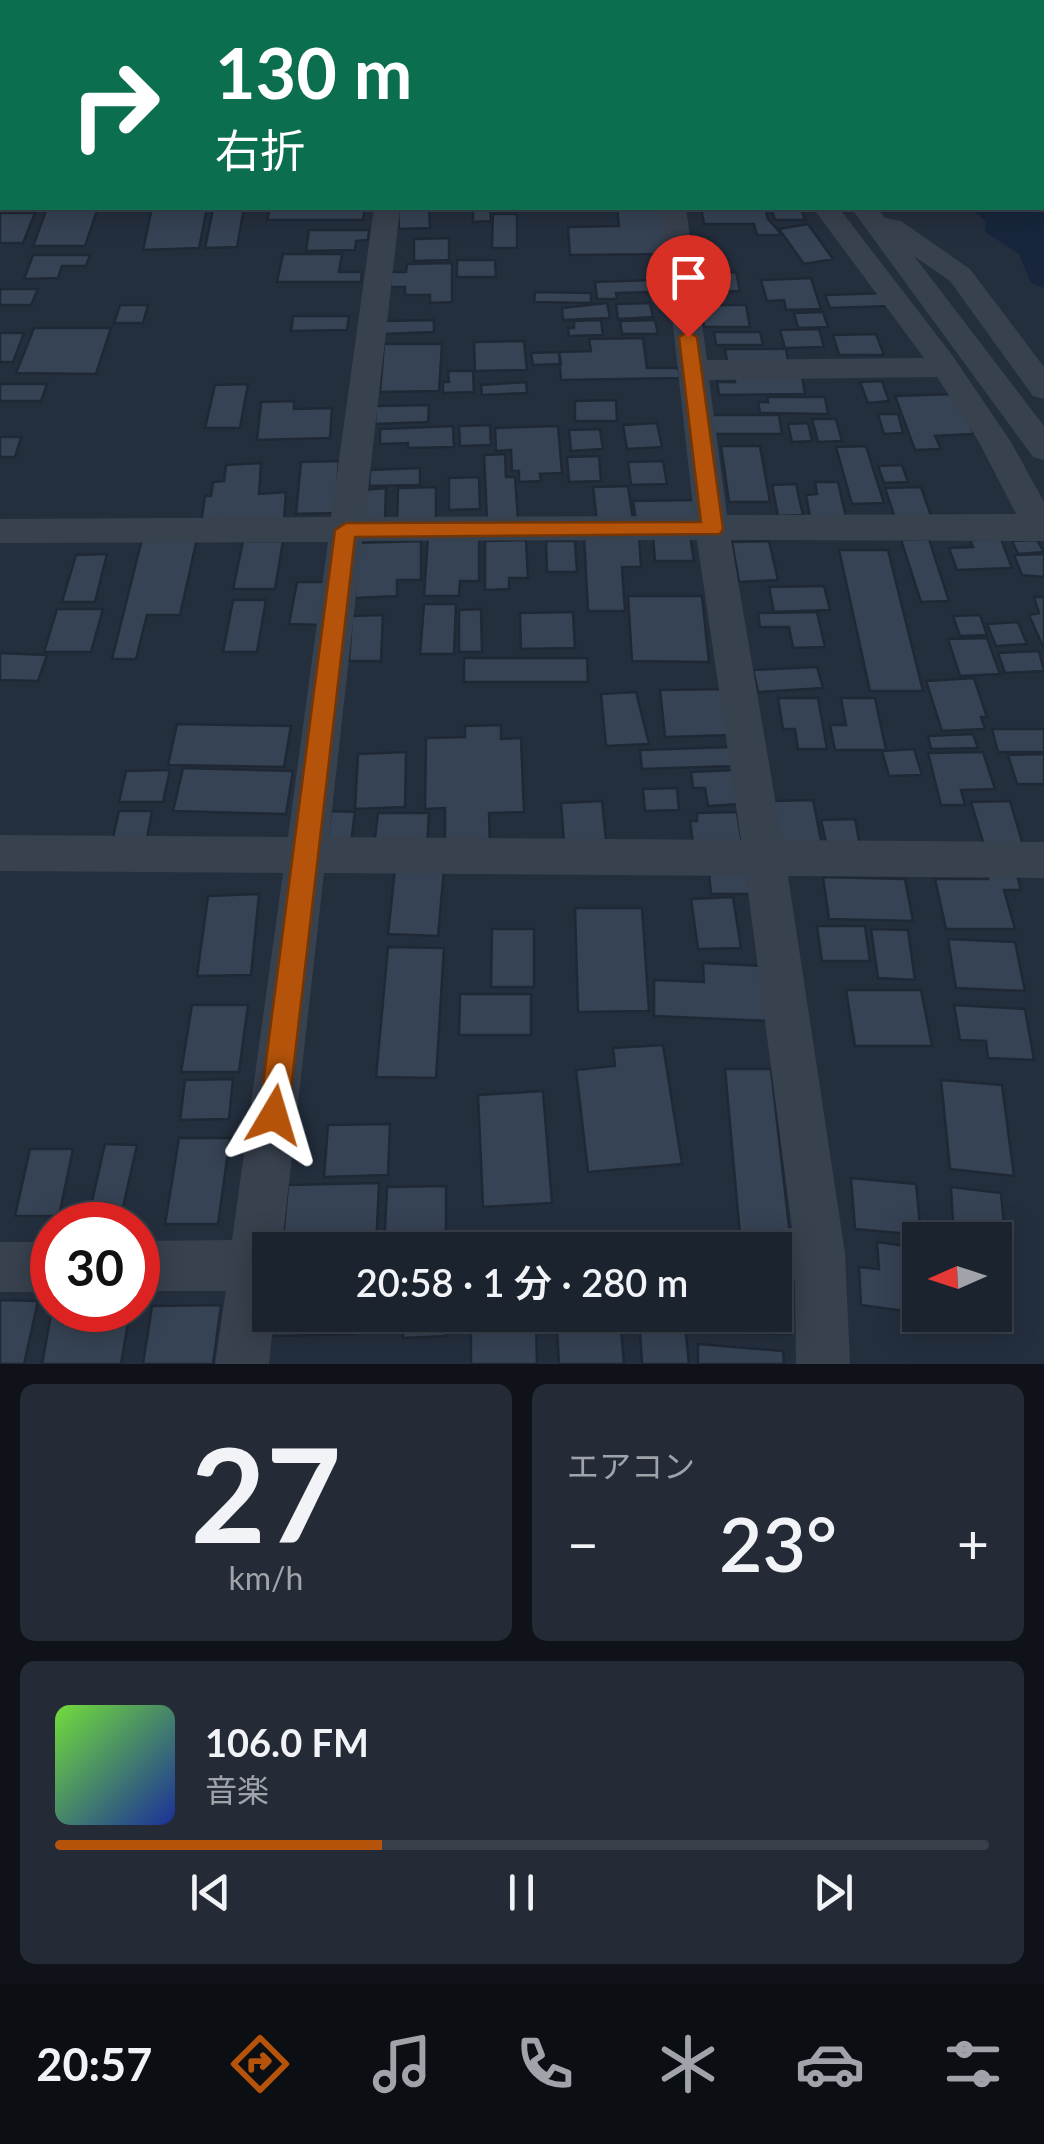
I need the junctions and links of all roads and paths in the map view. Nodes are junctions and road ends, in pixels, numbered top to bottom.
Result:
1 (387, 210) edge
2 (672, 210) edge
3 (828, 210) edge
4 (870, 216) edge
5 (944, 367) junction
6 (692, 370) junction
7 (1044, 390) edge
8 (1006, 396) junction
9 (1044, 448) edge
10 (1015, 472) junction
11 (1041, 528) edge
12 (712, 529) junction
13 (346, 530) junction
14 (0, 531) edge
15 (0, 853) edge
16 (306, 853) junction
17 (764, 856) junction
18 (1044, 860) edge
19 (266, 1232) edge
20 (797, 1253) edge
21 (252, 1265) edge
22 (160, 1266) edge
23 (30, 1267) edge
24 (0, 1268) edge
25 (252, 1314) edge
26 (242, 1364) edge
27 (822, 1364) edge

1 - 13 street
2 - 6 street
3 - 5 street
4 - 7 street
4 - 8 street
5 - 6 street
5 - 10 street
6 - 12 street
8 - 9 street
8 - 10 street
10 - 11 street
11 - 12 street
12 - 13 street
12 - 17 street
13 - 14 street
13 - 16 street
15 - 16 street
16 - 17 street
16 - 19 street
17 - 18 street
17 - 20 street
20 - 27 street
21 - 22 street
23 - 24 street
25 - 26 street

